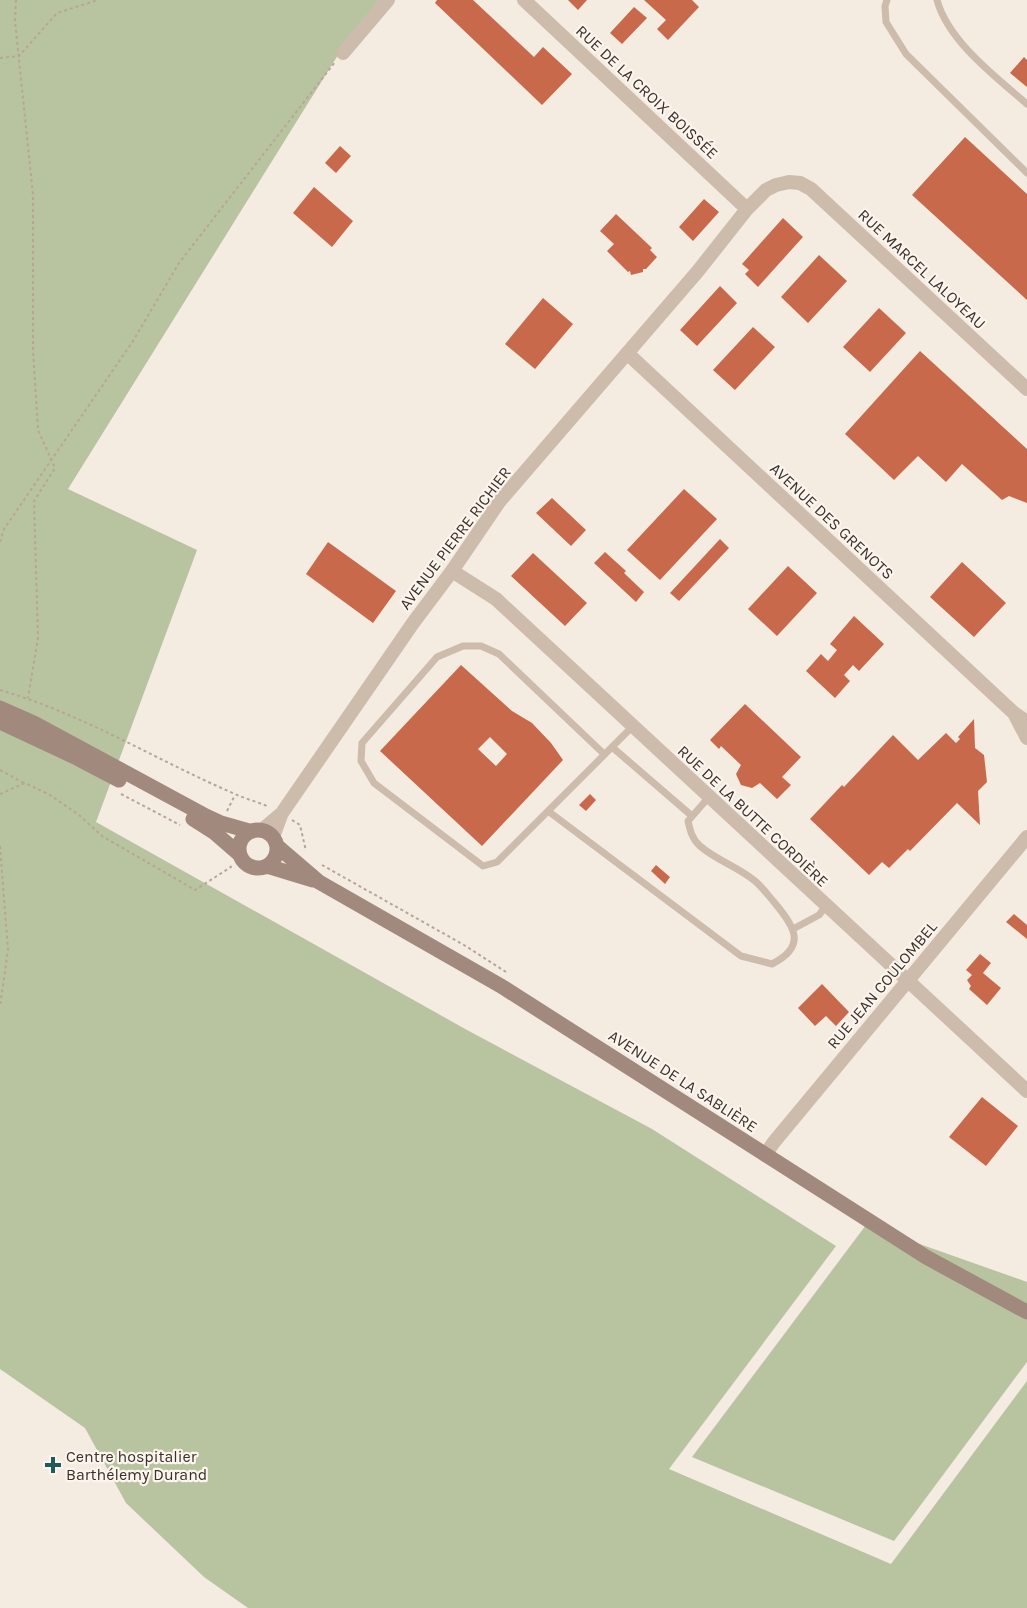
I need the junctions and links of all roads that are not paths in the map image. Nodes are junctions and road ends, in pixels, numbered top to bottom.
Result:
1 (388, 0) edge
2 (524, 0) edge
3 (887, 0) edge
4 (937, 0) edge
5 (343, 53) road end
6 (1027, 104) edge
7 (1027, 173) edge
8 (789, 182) joint
9 (747, 209) junction
10 (627, 353) junction
11 (1027, 389) edge
12 (452, 571) junction
13 (0, 708) edge
14 (1014, 713) junction
15 (0, 722) edge
16 (1027, 722) edge
17 (633, 726) junction
18 (1027, 738) edge
19 (612, 747) junction
20 (604, 754) junction
21 (709, 797) junction
22 (548, 811) junction
23 (692, 816) junction
24 (265, 836) junction
25 (1027, 837) edge
26 (238, 853) junction
27 (267, 866) junction
28 (319, 882) junction
29 (826, 906) junction
30 (793, 929) junction
31 (907, 981) junction
32 (1027, 1091) edge
33 (765, 1155) junction
34 (1027, 1312) edge

1 - 5 street
2 - 9 street, RUE DE LA CROIX BOISSÉE
3 - 7 lane
4 - 6 lane
8 - 9 street, AVENUE PIERRE RICHIER
8 - 11 street, RUE MARCEL LALOYEAU
9 - 10 street, AVENUE PIERRE RICHIER
10 - 12 street, AVENUE PIERRE RICHIER
10 - 14 street, AVENUE DES GRENOTS
12 - 17 street, RUE DE LA BUTTE CORDIÈRE
12 - 24 street, AVENUE PIERRE RICHIER
13 - 24 main road
14 - 16 street, AVENUE DES GRENOTS
14 - 18 street, AVENUE DES GRENOTS
15 - 26 main road
17 - 19 lane
17 - 21 street, RUE DE LA BUTTE CORDIÈRE
19 - 20 lane
19 - 23 lane
20 - 22 lane
20 - 22 lane
21 - 23 lane
21 - 29 street, RUE DE LA BUTTE CORDIÈRE
22 - 30 lane
23 - 30 lane
24 - 26 main road
24 - 27 main road
24 - 28 main road, AVENUE DE LA SABLIÈRE
25 - 31 street, RUE JEAN COULOMBEL
26 - 27 main road
27 - 28 main road, AVENUE DE LA SABLIÈRE
28 - 33 main road, AVENUE DE LA SABLIÈRE
29 - 30 lane
29 - 31 street, RUE DE LA BUTTE CORDIÈRE
31 - 32 street, RUE DE LA BUTTE CORDIÈRE
31 - 33 street, RUE JEAN COULOMBEL
33 - 34 main road, AVENUE DE LA SABLIÈRE

